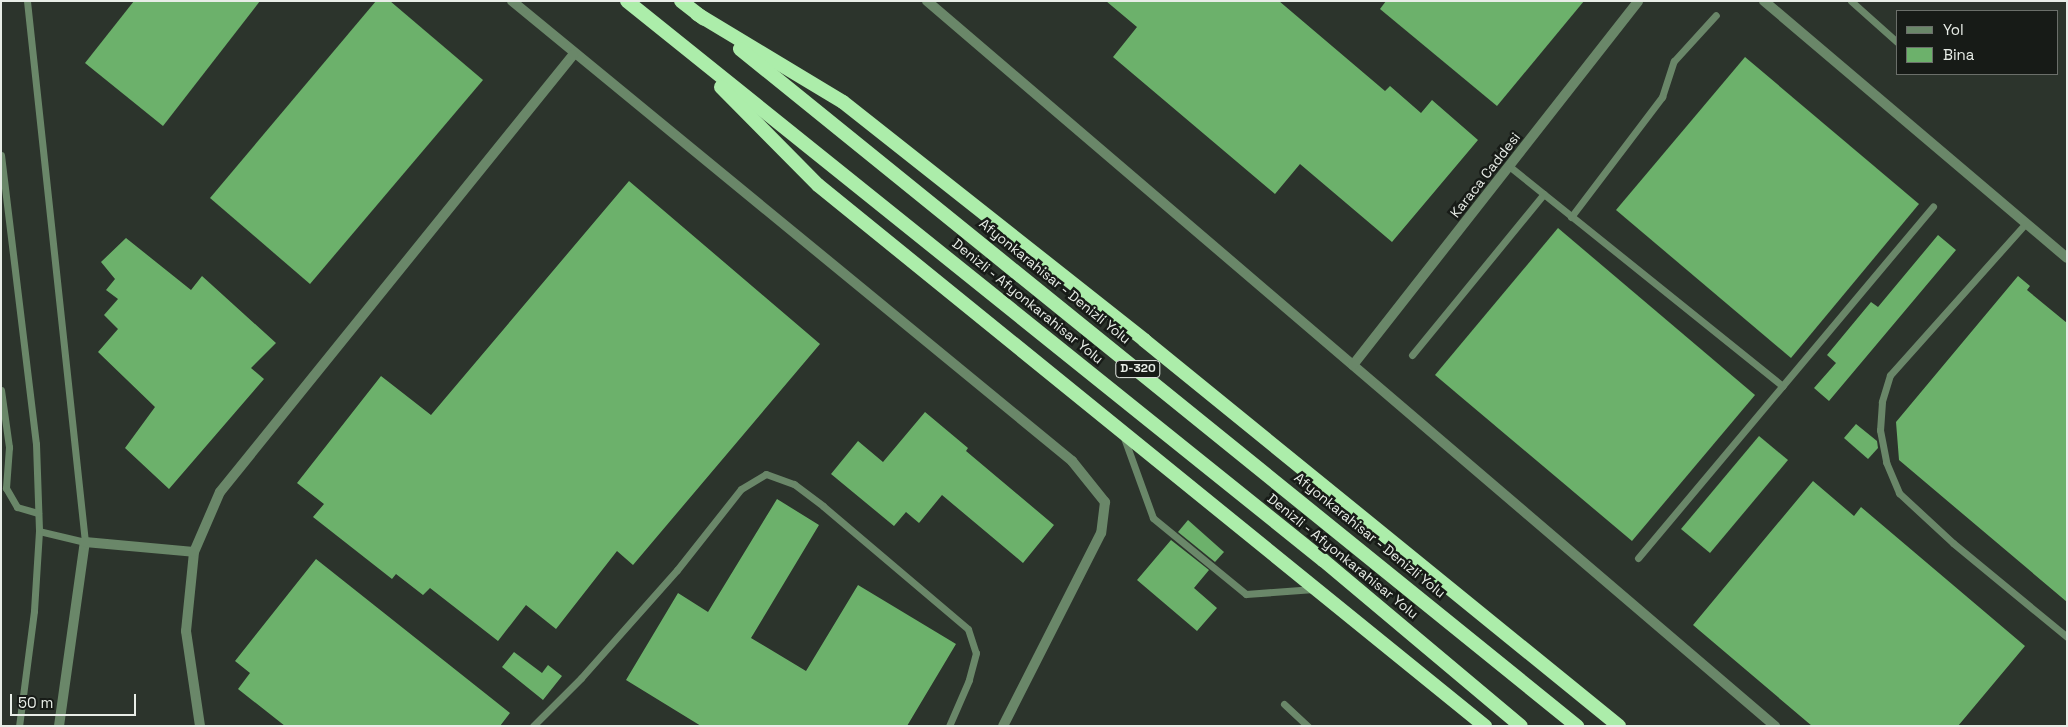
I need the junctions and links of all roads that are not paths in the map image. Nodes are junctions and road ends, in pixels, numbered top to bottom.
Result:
1 (27, 1) edge
2 (512, 1) edge
3 (628, 1) edge
4 (681, 1) edge
5 (927, 1) edge
6 (1638, 1) edge
7 (1764, 1) edge
8 (1851, 1) edge
9 (697, 14) junction
10 (1716, 15) dead end
11 (672, 38) junction
12 (1896, 41) edge
13 (573, 55) junction
14 (1, 155) edge
15 (1509, 166) junction
16 (1544, 194) junction
17 (1933, 207) dead end
18 (1571, 217) junction
19 (2026, 223) junction
20 (2067, 258) edge
21 (1412, 355) dead end
22 (1353, 365) junction
23 (1783, 386) junction
24 (1, 390) edge
25 (1121, 430) junction
26 (38, 513) junction
27 (38, 530) junction
28 (85, 542) junction
29 (194, 552) junction
30 (1638, 558) dead end
31 (1318, 589) junction
32 (2067, 637) edge
33 (1284, 704) dead end
34 (19, 726) edge
35 (58, 726) edge
36 (200, 726) edge
37 (533, 726) edge
38 (949, 726) edge
39 (1003, 726) edge
40 (1308, 726) edge
41 (1484, 726) edge
42 (1521, 726) edge
43 (1577, 726) edge
44 (1619, 726) edge
45 (1775, 726) edge

1 - 28 lane
2 - 13 street
3 - 11 highway, Denizli - Afyonkarahisar Yolu / D-320
4 - 9 highway, D-320
5 - 22 street
6 - 15 street, Karaca Caddesi
7 - 19 street
8 - 12 lane
9 - 43 highway, Afyonkarahisar - Denizli Yolu / D-320
9 - 44 highway
10 - 18 lane
11 - 25 highway
11 - 42 highway, Denizli - Afyonkarahisar Yolu / D-320
13 - 29 street
13 - 39 street
14 - 26 lane
15 - 16 lane
15 - 22 street, Karaca Caddesi
16 - 18 lane
16 - 21 lane
17 - 23 lane
18 - 23 lane
19 - 20 street
19 - 32 lane
22 - 45 street
23 - 30 lane
24 - 26 lane
25 - 31 highway
25 - 31 lane
26 - 27 lane
27 - 28 lane
27 - 34 lane
28 - 29 street
28 - 35 street
29 - 36 street
31 - 41 highway
33 - 40 lane
37 - 38 lane

